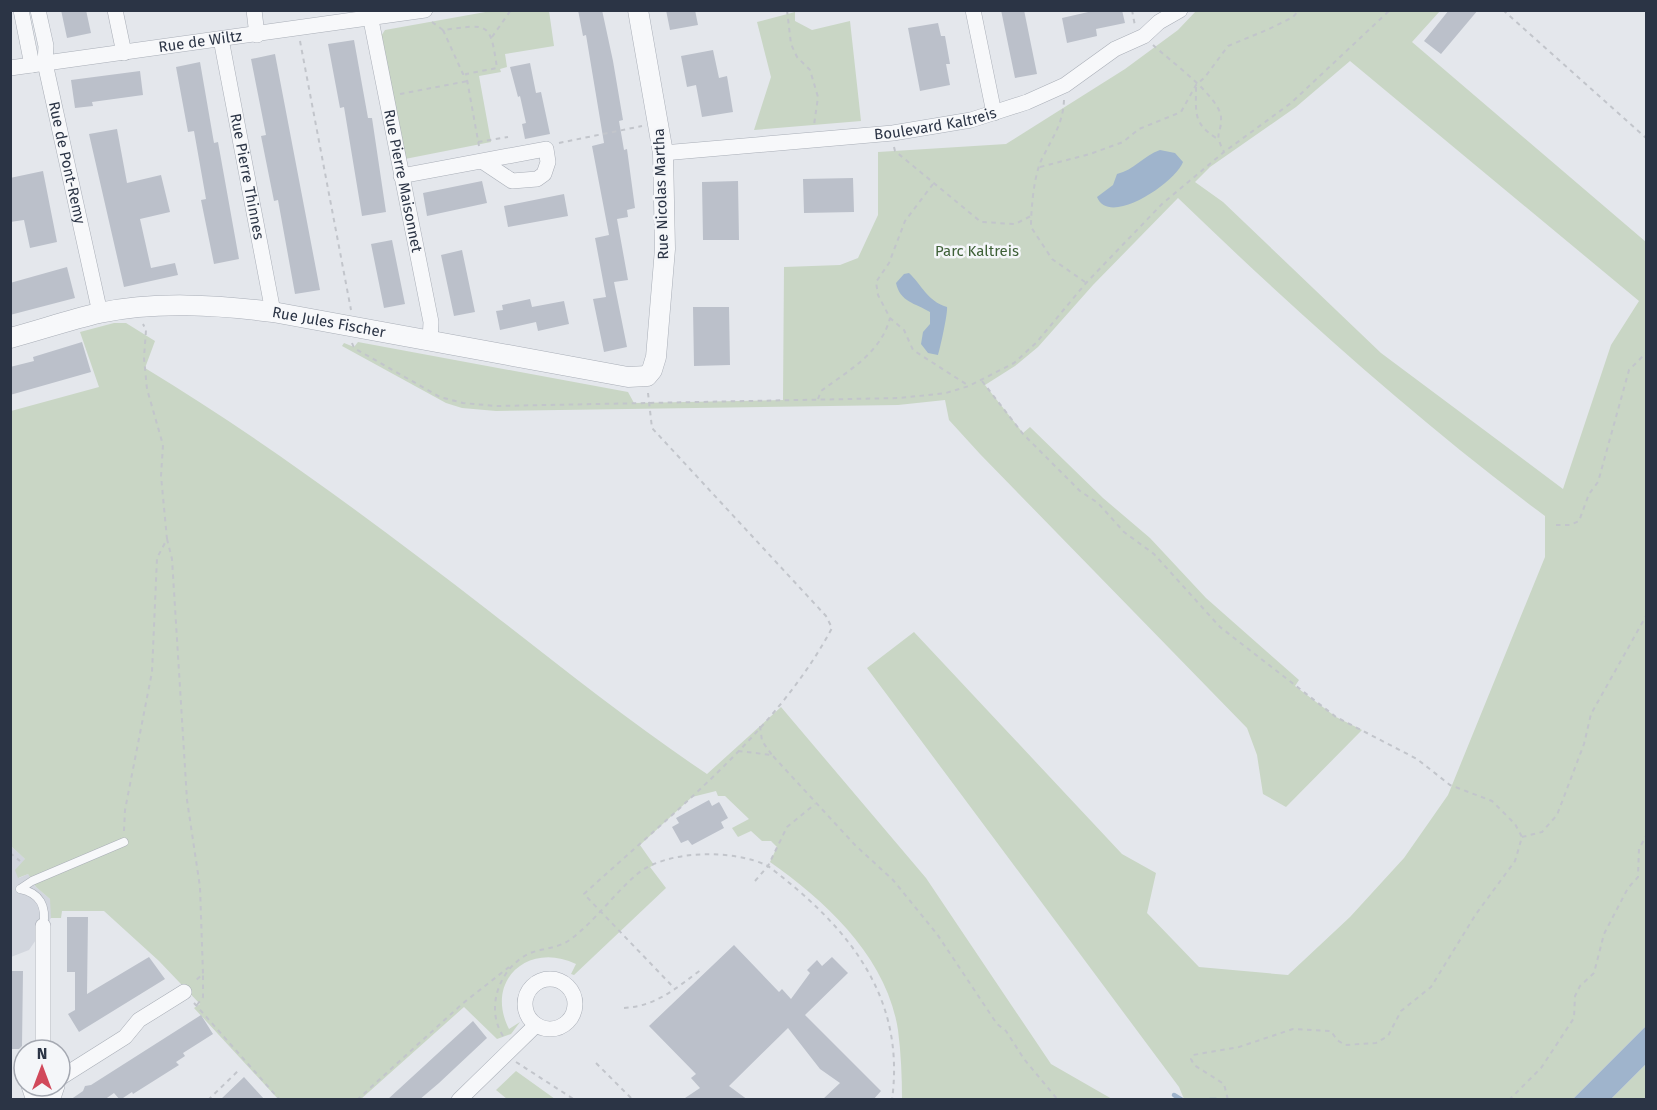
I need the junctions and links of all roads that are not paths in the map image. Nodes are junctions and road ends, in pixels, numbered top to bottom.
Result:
1 (21, 10) edge
2 (38, 10) edge
3 (115, 10) edge
4 (254, 10) edge
5 (638, 10) edge
6 (973, 10) edge
7 (1179, 10) edge
8 (426, 11) edge
9 (389, 14) edge
10 (371, 20) junction
11 (257, 35) junction
12 (221, 39) junction
13 (124, 52) junction
14 (38, 64) junction
15 (10, 68) edge
16 (994, 114) junction
17 (663, 153) junction
18 (482, 161) junction
19 (401, 176) junction
20 (273, 312) junction
21 (100, 313) junction
22 (10, 338) edge
23 (430, 340) junction
24 (647, 376) joint
25 (124, 842) road end
26 (43, 926) joint
27 (184, 992) road end
28 (536, 1025) dead end
29 (43, 1038) edge
30 (72, 1070) edge
31 (459, 1100) edge

1 - 14 street, Rue de Pont-Remy
2 - 14 street, Rue de Pont-Remy
3 - 13 street
4 - 11 street
5 - 17 street, Rue Nicolas Martha
6 - 16 street
7 - 16 street, Boulevard Kaltreis
8 - 9 street, Rue de Wiltz
9 - 10 street, Rue de Wiltz
10 - 11 street, Rue de Wiltz
10 - 19 street, Rue Pierre Maisonnet
11 - 12 street, Rue de Wiltz
12 - 13 street, Rue de Wiltz
12 - 20 street, Rue Pierre Thinnes
13 - 14 street, Rue de Wiltz
14 - 15 street, Rue de Wiltz
14 - 21 street, Rue de Pont-Remy
16 - 17 street, Boulevard Kaltreis
17 - 24 street, Rue Nicolas Martha
18 - 18 street
18 - 19 street
19 - 23 street, Rue Pierre Maisonnet
20 - 21 street, Rue Jules Fischer
20 - 23 street, Rue Jules Fischer
21 - 22 street, Rue Jules Fischer
23 - 24 street, Rue Jules Fischer
25 - 26 lane
26 - 29 street
27 - 30 street
28 - 31 street

